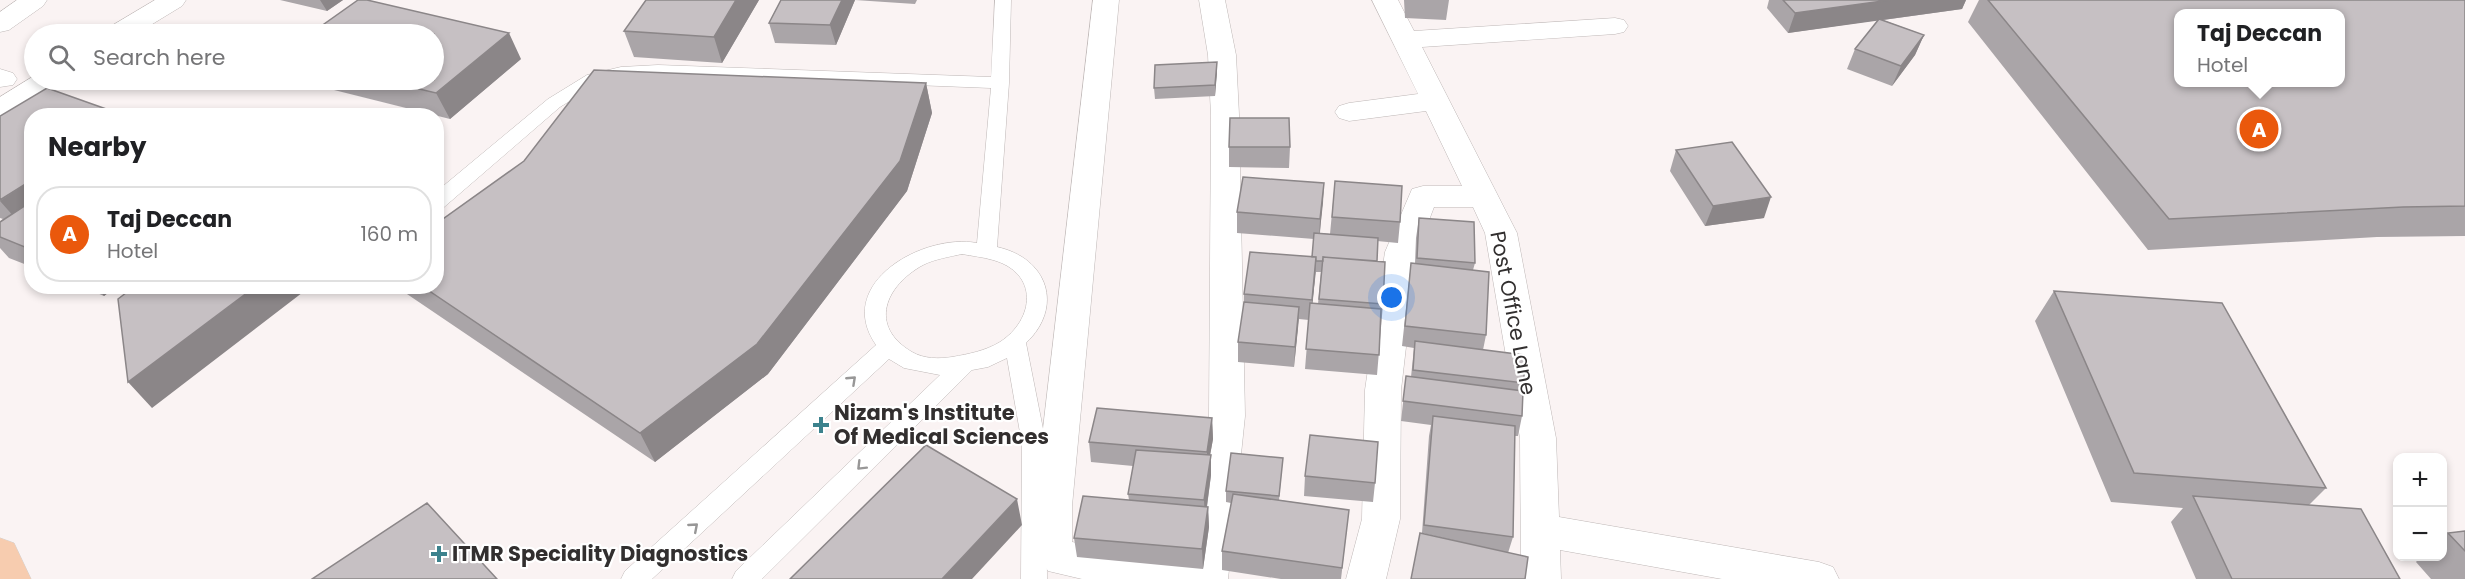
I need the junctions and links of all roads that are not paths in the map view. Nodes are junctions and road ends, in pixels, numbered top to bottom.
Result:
1 (34, 0) edge
2 (173, 0) edge
3 (1003, 0) edge
4 (1106, 0) edge
5 (1212, 0) edge
6 (1385, 0) edge
7 (0, 24) edge
8 (134, 24) edge
9 (1615, 26) dead end
10 (1403, 40) junction
11 (1000, 83) junction
12 (31, 90) edge
13 (1434, 101) junction
14 (0, 110) edge
15 (1348, 111) dead end
16 (444, 196) edge
17 (1482, 197) junction
18 (987, 249) junction
19 (1015, 343) junction
20 (888, 347) junction
21 (963, 366) junction
22 (1540, 530) junction
23 (0, 555) edge
24 (11, 579) edge
25 (634, 579) edge
26 (745, 579) edge
27 (1034, 579) edge
28 (1191, 579) edge
29 (1208, 579) edge
30 (1366, 579) edge
31 (1541, 579) edge
32 (1819, 579) edge

1 - 7 street
2 - 8 street
3 - 11 lane
4 - 28 street
5 - 29 street
6 - 10 street, Post Office Lane
9 - 10 street
10 - 13 street, Post Office Lane
11 - 16 lane
11 - 18 lane
12 - 14 street
13 - 15 street
13 - 17 street, Post Office Lane
17 - 22 street, Post Office Lane
17 - 30 street
18 - 19 lane
18 - 20 lane
19 - 21 lane
19 - 27 lane
20 - 21 lane
25 -> 20 lane
21 -> 26 lane
22 - 31 street, Post Office Lane
22 - 32 street
23 - 24 main road

